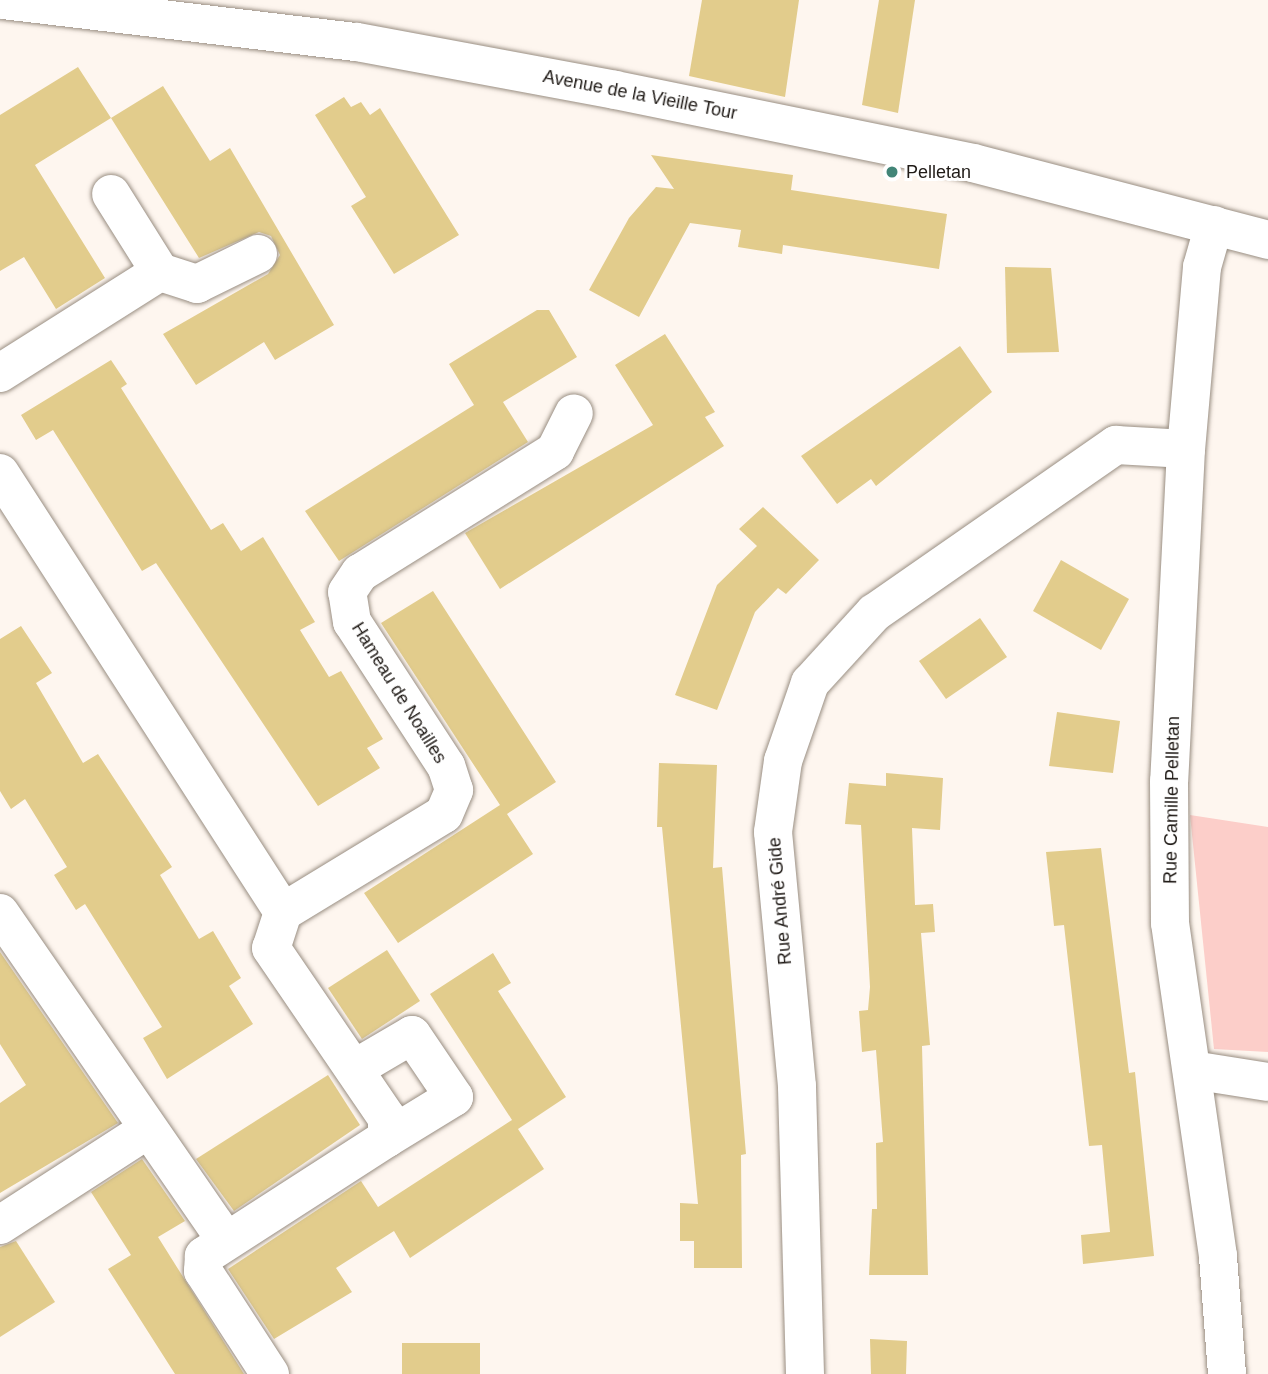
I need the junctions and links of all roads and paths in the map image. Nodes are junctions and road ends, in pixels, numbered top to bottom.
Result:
1 (3, 0) edge
2 (111, 194) dead end
3 (1214, 225) junction
4 (1268, 240) edge
5 (258, 254) dead end
6 (160, 272) junction
7 (0, 373) edge
8 (574, 412) dead end
9 (1186, 449) junction
10 (0, 473) edge
11 (283, 912) junction
12 (0, 913) edge
13 (354, 1069) junction
14 (1192, 1070) junction
15 (1268, 1082) edge
16 (147, 1130) junction
17 (387, 1138) junction
18 (0, 1225) edge
19 (226, 1241) junction
20 (270, 1374) edge
21 (805, 1374) edge
22 (1227, 1374) edge

1 - 3 street, Avenue de la Vieille Tour
2 - 6 street
3 - 4 street, Avenue de la Vieille Tour
3 - 9 street, Rue Camille Pelletan
5 - 6 street
6 - 7 street
8 - 11 street, Hameau de Noailles
9 - 14 street, Rue Camille Pelletan
9 - 21 street, Rue André Gide
10 - 11 street
11 - 13 street
12 - 16 street
13 - 17 street
13 - 17 street
14 - 15 street
14 - 22 street, Rue Camille Pelletan
16 - 18 street
16 - 19 street
17 - 19 street
19 - 20 street

